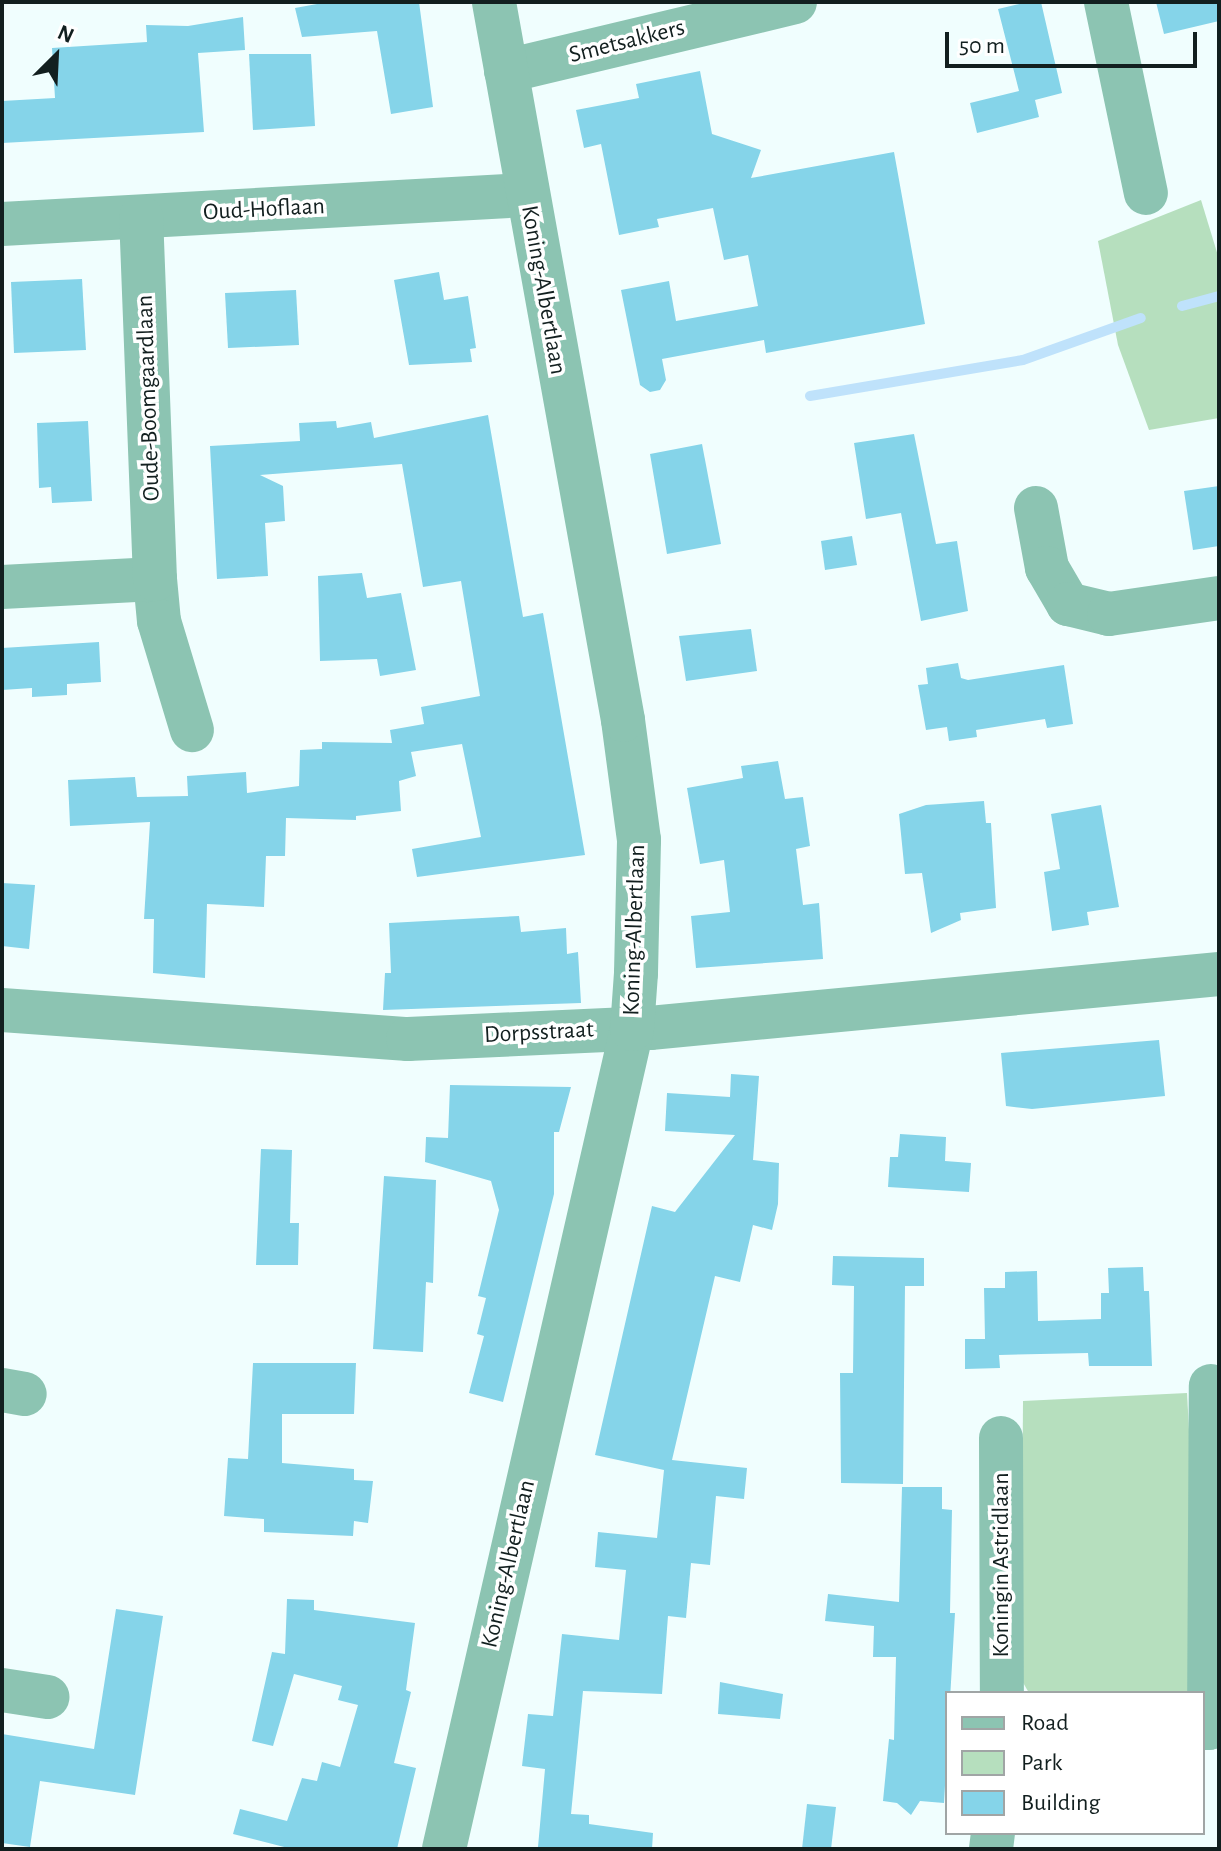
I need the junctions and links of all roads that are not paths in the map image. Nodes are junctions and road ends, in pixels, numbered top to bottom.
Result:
1 (494, 2) edge
2 (795, 2) edge
3 (1106, 2) edge
4 (506, 71) junction
5 (1146, 193) dead end
6 (526, 195) junction
7 (141, 217) junction
8 (2, 224) edge
9 (1036, 508) dead end
10 (155, 579) junction
11 (2, 587) edge
12 (1219, 598) edge
13 (192, 730) dead end
14 (1219, 974) edge
15 (2, 1010) edge
16 (632, 1029) junction
17 (1211, 1386) dead end
18 (1001, 1438) dead end
19 (2, 1690) edge
20 (1002, 1691) edge
21 (47, 1697) dead end
22 (1205, 1728) edge
23 (444, 1849) edge

1 - 4 street, Koning-Albertlaan
2 - 4 street, Smetsakkers
3 - 5 street
4 - 6 street, Koning-Albertlaan
6 - 7 street, Oud-Hoflaan
6 - 16 street, Koning-Albertlaan
7 - 8 street, Oud-Hoflaan
7 - 10 street, Oude-Boomgaardlaan
9 - 12 street
10 - 11 street
10 - 13 street, Oude-Boomgaardlaan
14 - 16 street, Dorpsstraat
15 - 16 street, Dorpsstraat
16 - 23 street, Koning-Albertlaan
17 - 22 street
18 - 20 street, Koningin Astridlaan
19 - 21 street

